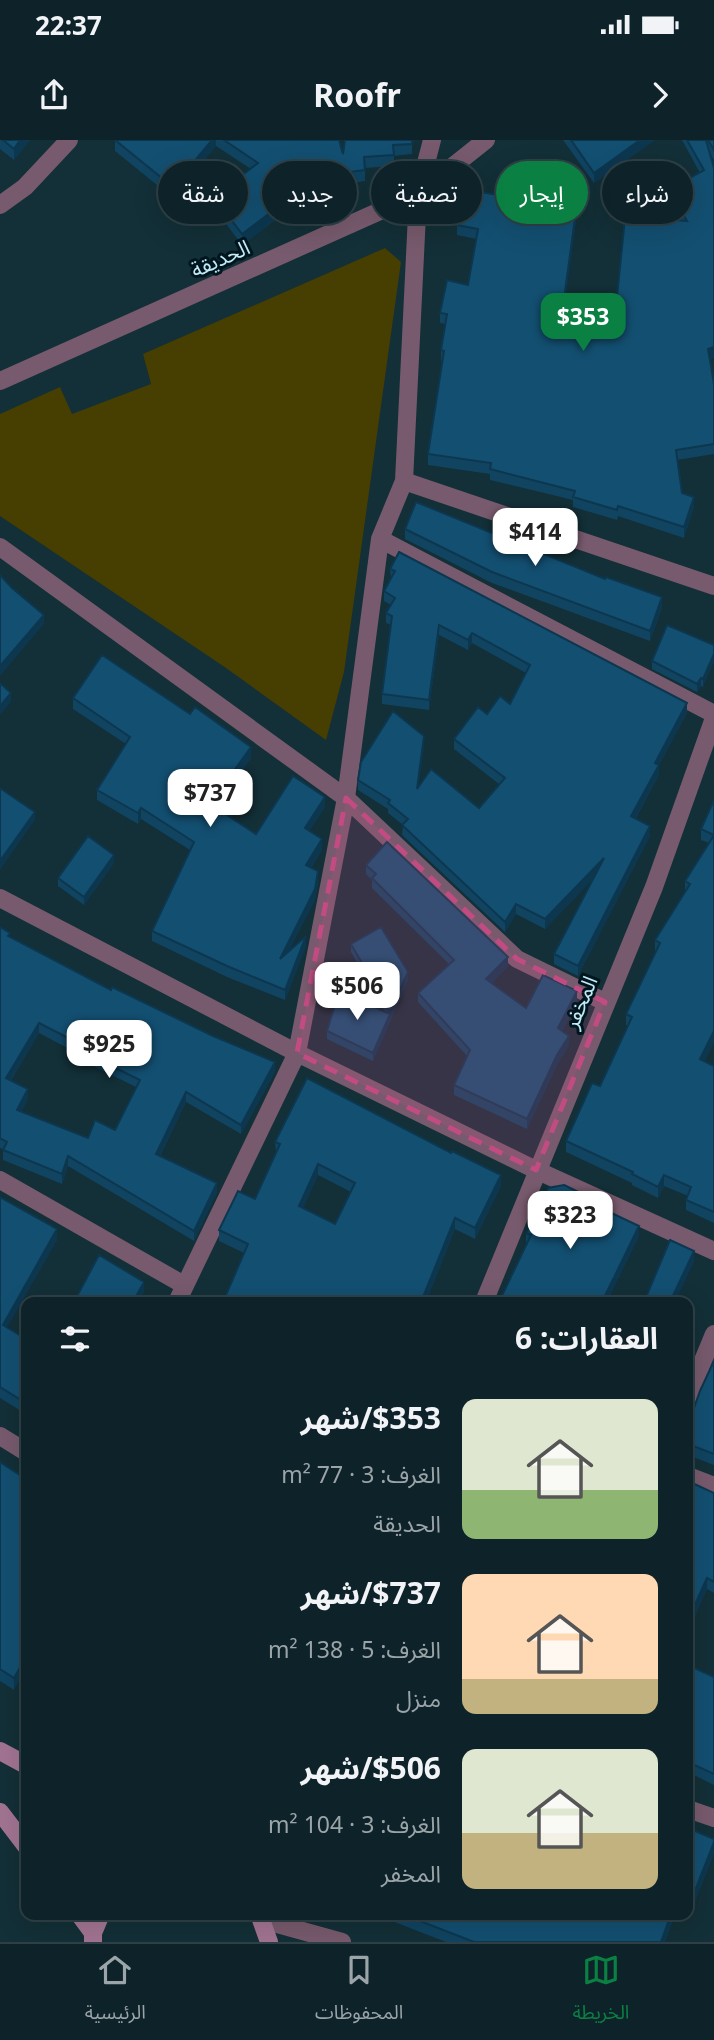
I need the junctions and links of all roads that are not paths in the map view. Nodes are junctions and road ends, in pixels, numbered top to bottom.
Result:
1 (69, 140) edge
2 (432, 140) edge
3 (486, 140) edge
4 (427, 161) edge
5 (460, 161) edge
6 (0, 205) edge
7 (371, 215) edge
8 (417, 224) edge
9 (0, 381) edge
10 (404, 481) junction
11 (380, 539) junction
12 (0, 547) edge
13 (714, 586) edge
14 (714, 716) edge
15 (346, 798) junction
16 (0, 898) edge
17 (605, 1002) junction
18 (297, 1053) junction
19 (536, 1170) junction
20 (0, 1180) edge
21 (714, 1251) edge
22 (184, 1285) junction
23 (179, 1297) edge
24 (486, 1297) edge
25 (714, 1334) edge
26 (693, 1385) edge
27 (0, 1436) edge
28 (21, 1449) edge
29 (693, 1478) edge
30 (714, 1486) edge
31 (0, 1751) edge
32 (21, 1762) edge
33 (693, 1811) edge
34 (0, 1812) edge
35 (714, 1818) edge
36 (21, 1839) edge
37 (83, 1920) edge
38 (99, 1920) edge
39 (262, 1920) edge
40 (271, 1920) edge
41 (93, 1937) edge
42 (269, 1942) edge
43 (342, 1942) edge

1 - 6 street
2 - 4 street
3 - 5 street, الحديقة
7 - 9 street, الحديقة
8 - 10 street
10 - 11 street
10 - 13 street
11 - 14 street
11 - 15 street
12 - 15 street
14 - 17 street, المخفر
15 - 17 street
15 - 18 street
16 - 18 street
17 - 19 street, المخفر
18 - 19 street
18 - 22 street
19 - 21 street
19 - 24 street, المخفر
20 - 22 street
22 - 23 street
25 - 26 street
27 - 28 street
29 - 30 street
31 - 32 main road
33 - 35 street
34 - 36 main road
37 - 41 main road
38 - 41 main road
39 - 42 main road
40 - 43 street

